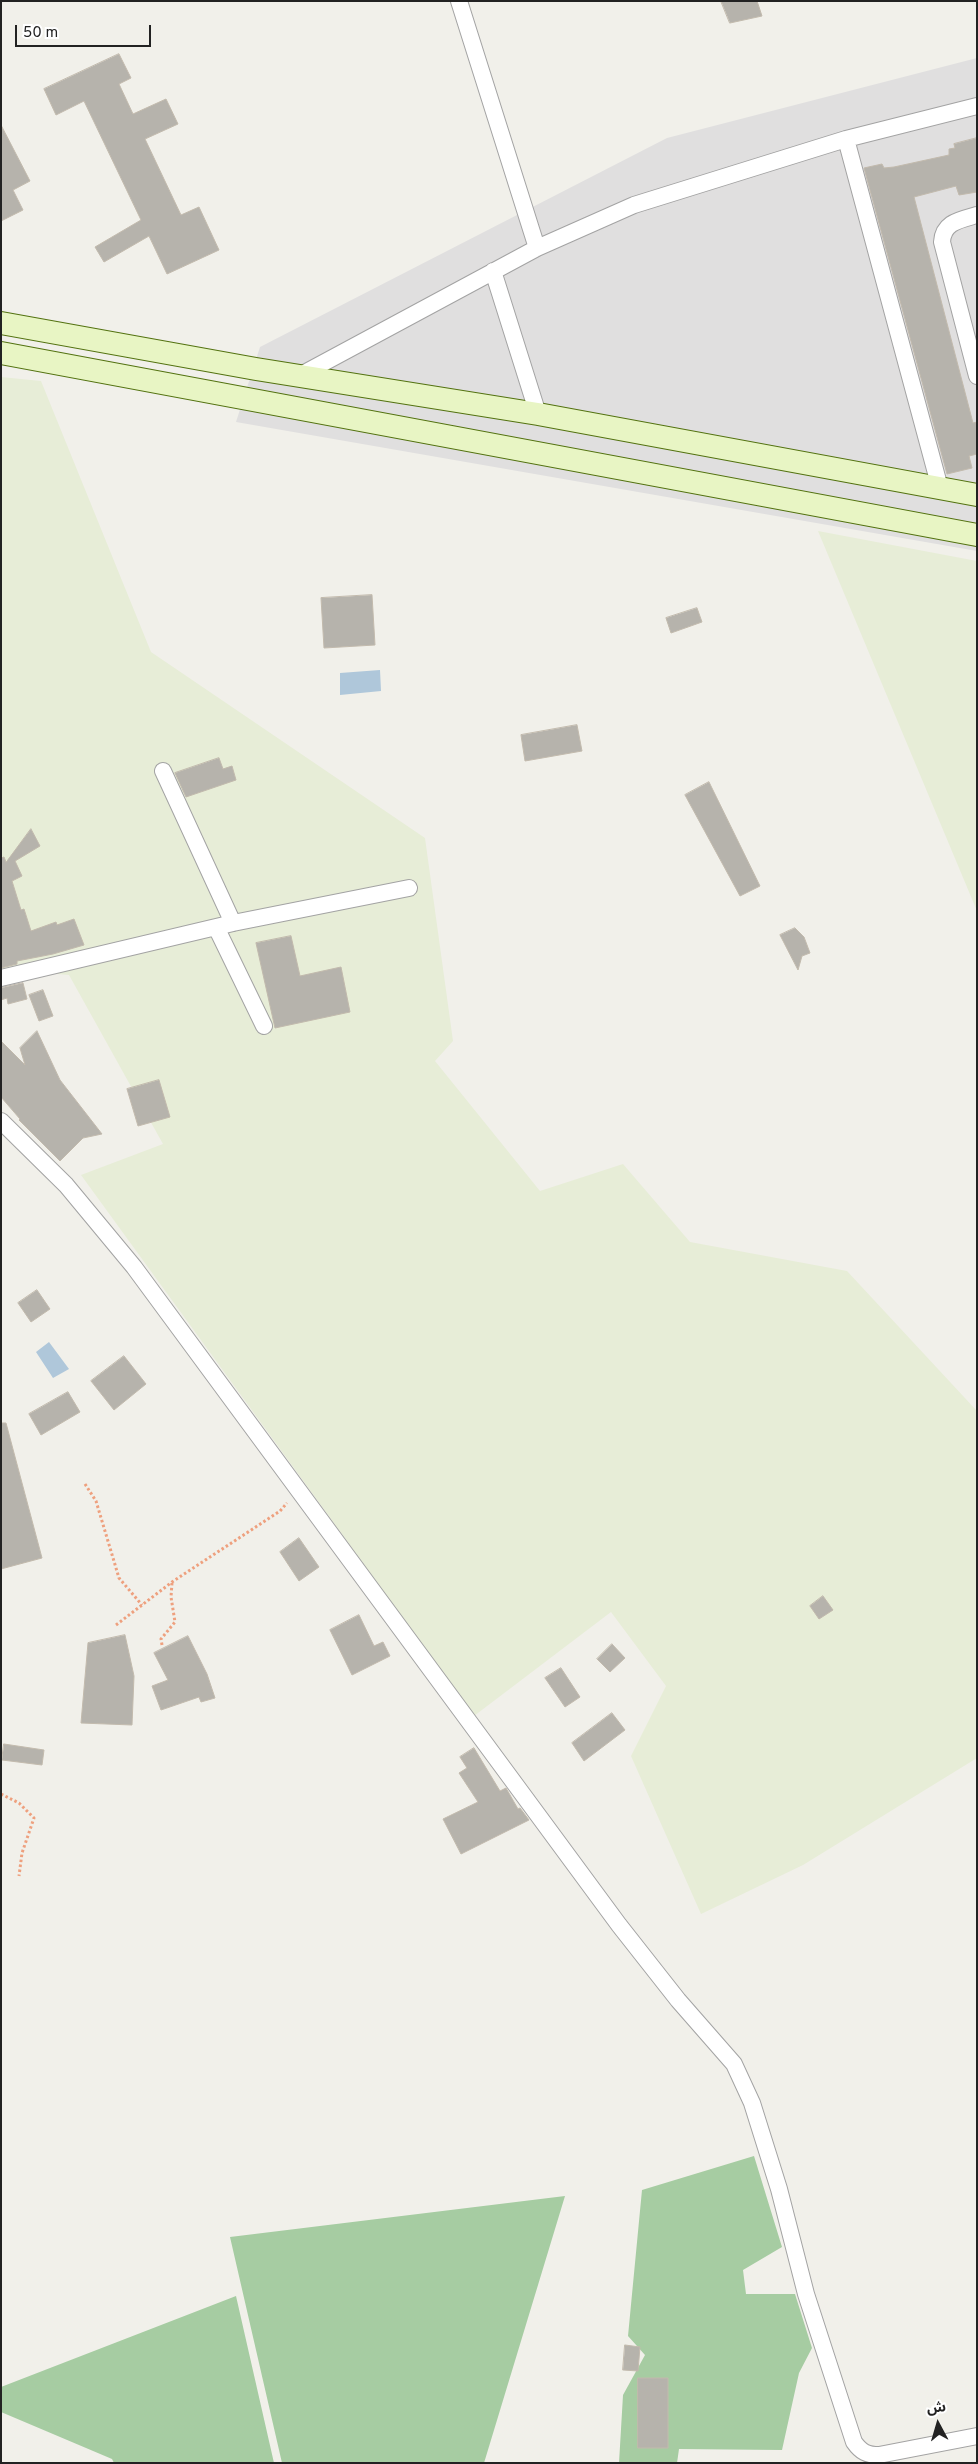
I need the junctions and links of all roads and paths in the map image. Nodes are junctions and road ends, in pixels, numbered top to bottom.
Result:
1 (460, 1) edge
2 (977, 106) edge
3 (846, 139) junction
4 (977, 215) edge
5 (537, 248) junction
6 (493, 271) junction
7 (1, 323) edge
8 (1, 353) edge
9 (256, 369) junction
10 (299, 376) junction
11 (977, 376) edge
12 (249, 400) junction
13 (293, 408) junction
14 (538, 414) junction
15 (940, 488) junction
16 (977, 495) edge
17 (977, 535) edge
18 (163, 771) dead end
19 (409, 888) dead end
20 (233, 923) junction
21 (216, 927) junction
22 (1, 978) edge
23 (264, 1026) dead end
24 (1, 1121) edge
25 (85, 1484) dead end
26 (299, 1489) junction
27 (172, 1582) junction
28 (142, 1605) junction
29 (116, 1625) dead end
30 (162, 1645) dead end
31 (1, 1794) edge
32 (19, 1876) dead end
33 (977, 2436) edge

1 - 5 street
2 - 3 street
3 - 5 street
3 - 15 street
4 - 11 street
5 - 6 street
6 - 10 street
6 - 14 street
7 - 9 street
8 - 12 street
9 - 10 street
9 - 12 street
10 - 13 street
10 - 14 street
12 - 13 street
13 - 17 street
14 - 15 street
15 - 16 street
18 - 20 street
19 - 20 street
20 - 21 street
21 - 22 street
21 - 23 street
24 - 26 street
25 - 28 path
26 - 27 path
26 - 33 street
27 - 28 path
27 - 30 path
28 - 29 path
31 - 32 path

